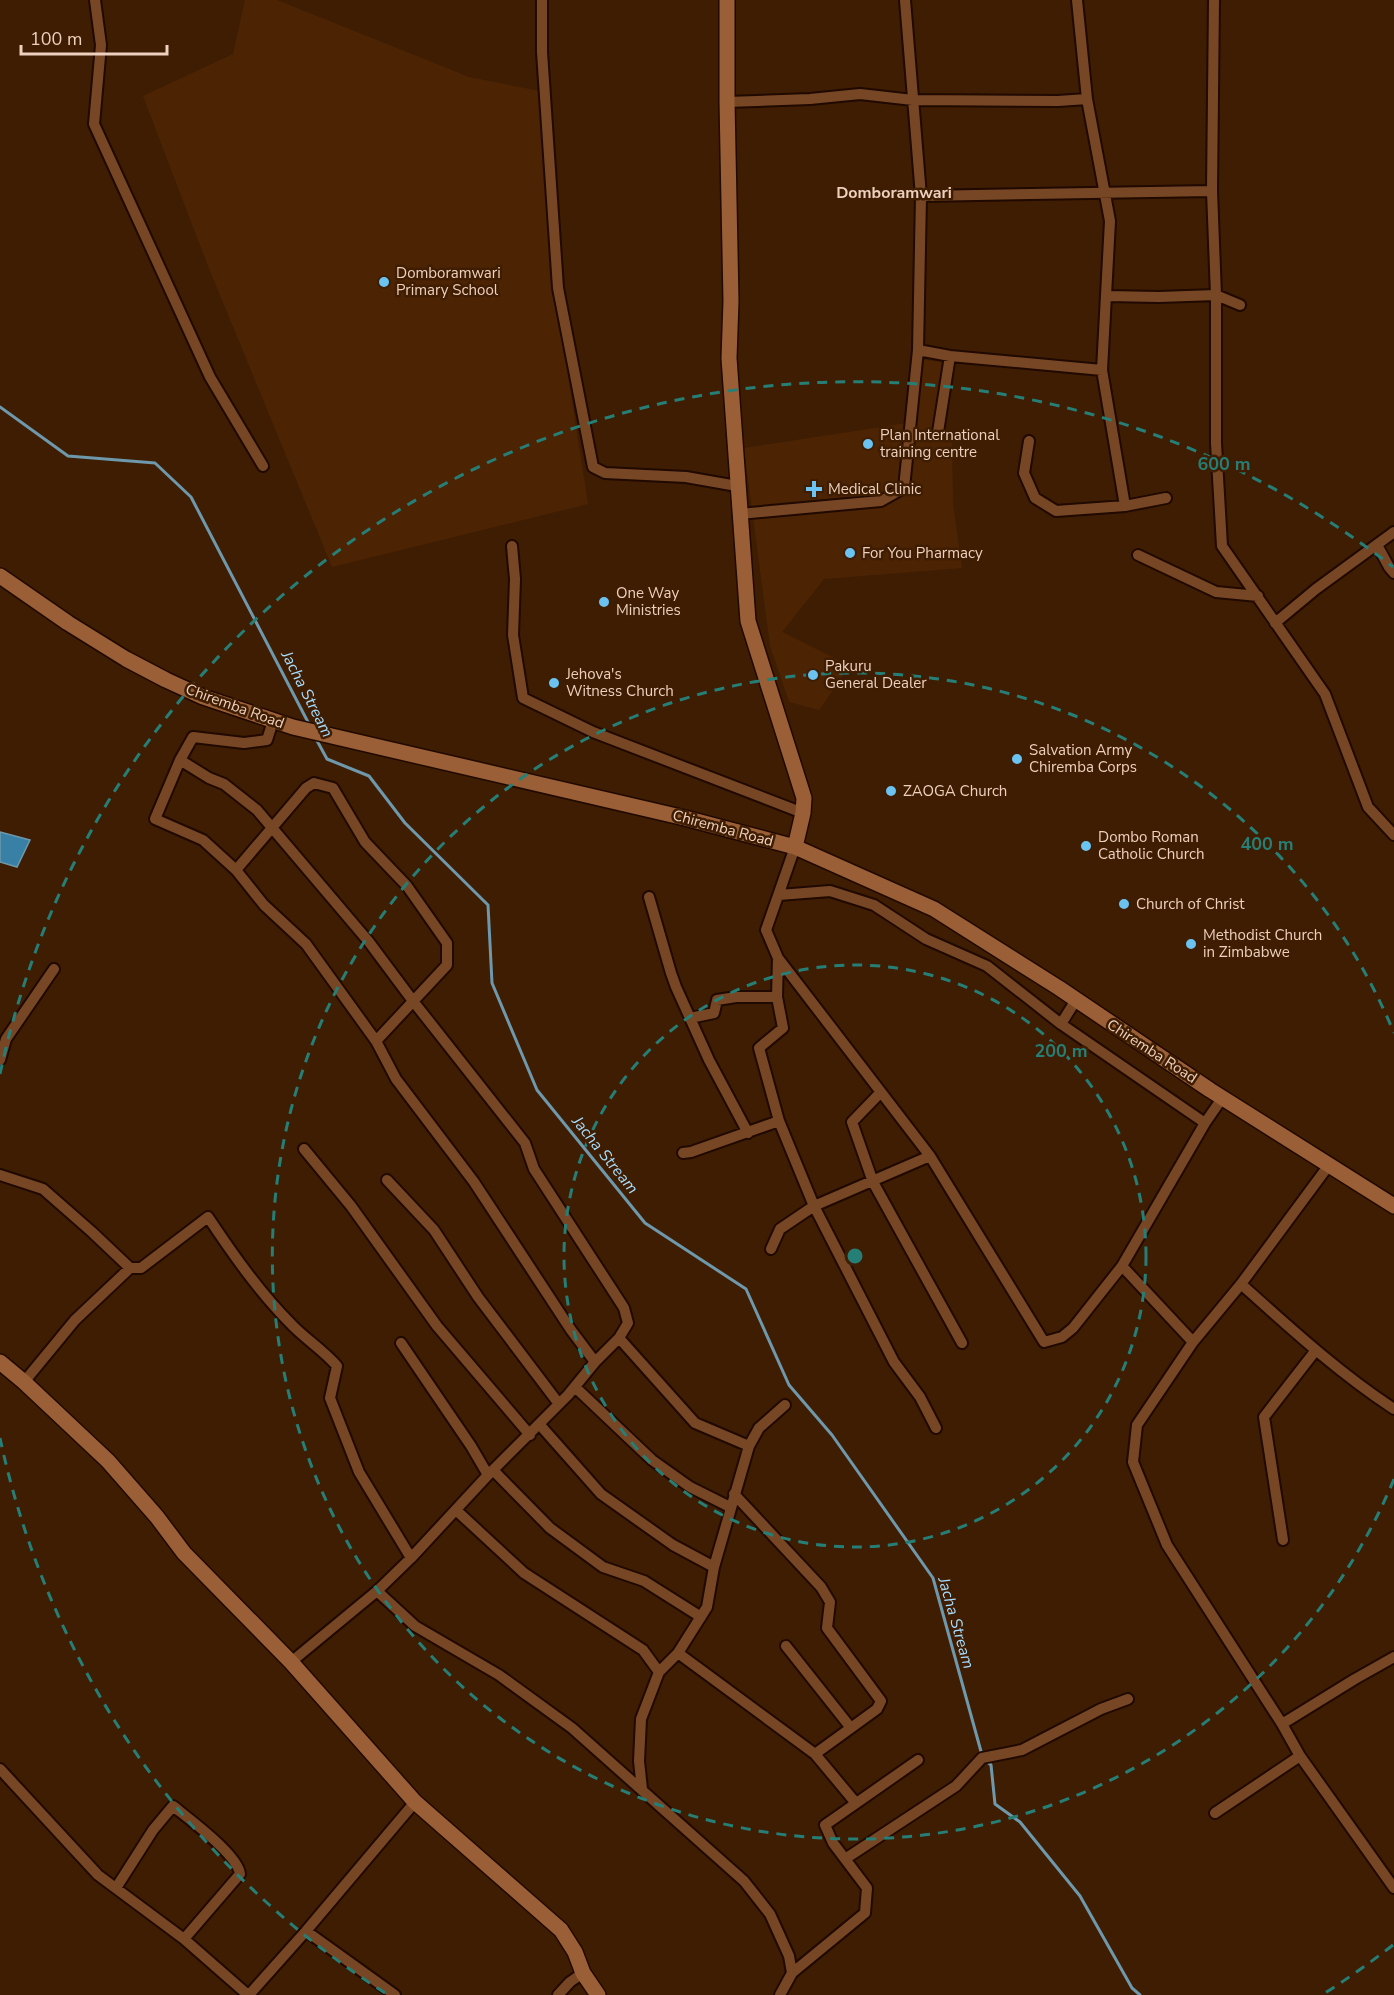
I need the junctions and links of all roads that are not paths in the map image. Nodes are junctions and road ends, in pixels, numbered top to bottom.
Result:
1 (95, 0) edge
2 (542, 0) edge
3 (727, 0) edge
4 (904, 0) edge
5 (1077, 0) edge
6 (1214, 0) edge
7 (1087, 99) junction
8 (913, 100) junction
9 (727, 102) junction
10 (1212, 191) junction
11 (1106, 194) junction
12 (921, 196) junction
13 (1216, 295) junction
14 (1107, 296) junction
15 (1240, 305) dead end
16 (918, 350) junction
17 (950, 356) junction
18 (1102, 370) junction
19 (938, 432) dead end
20 (1029, 441) dead end
21 (263, 466) dead end
22 (737, 486) junction
23 (1166, 498) dead end
24 (1125, 506) junction
25 (739, 514) junction
26 (1394, 532) edge
27 (1377, 545) junction
28 (512, 546) dead end
29 (1138, 555) dead end
30 (1394, 573) edge
31 (0, 576) edge
32 (1258, 596) junction
33 (1275, 623) junction
34 (273, 721) junction
35 (180, 760) junction
36 (803, 813) junction
37 (273, 828) junction
38 (1394, 835) edge
39 (795, 847) junction
40 (236, 870) junction
41 (778, 895) junction
42 (649, 897) dead end
43 (778, 958) junction
44 (54, 969) dead end
45 (777, 997) junction
46 (1076, 1000) junction
47 (413, 1001) junction
48 (690, 1018) junction
49 (1061, 1024) junction
50 (376, 1041) junction
51 (0, 1060) edge
52 (881, 1092) junction
53 (1223, 1097) junction
54 (779, 1121) junction
55 (1205, 1123) junction
56 (748, 1133) junction
57 (304, 1149) dead end
58 (683, 1153) dead end
59 (930, 1156) junction
60 (1329, 1165) junction
61 (0, 1174) edge
62 (387, 1180) dead end
63 (873, 1182) junction
64 (814, 1206) junction
65 (1394, 1206) edge
66 (771, 1249) dead end
67 (1122, 1266) junction
68 (130, 1268) junction
69 (1241, 1284) junction
70 (619, 1338) junction
71 (1193, 1342) junction
72 (400, 1343) dead end
73 (962, 1343) dead end
74 (1316, 1350) junction
75 (0, 1362) edge
76 (595, 1362) junction
77 (24, 1382) junction
78 (575, 1387) junction
79 (560, 1404) junction
80 (785, 1404) dead end
81 (1394, 1409) edge
82 (540, 1425) junction
83 (936, 1428) dead end
84 (530, 1435) junction
85 (749, 1446) junction
86 (491, 1472) junction
87 (734, 1494) junction
88 (730, 1507) junction
89 (457, 1510) junction
90 (1283, 1540) dead end
91 (411, 1558) junction
92 (714, 1568) junction
93 (377, 1591) junction
94 (701, 1617) junction
95 (786, 1646) dead end
96 (678, 1653) junction
97 (1394, 1657) edge
98 (291, 1662) junction
99 (659, 1672) junction
100 (1128, 1699) dead end
101 (1282, 1724) junction
102 (851, 1728) junction
103 (815, 1754) junction
104 (1300, 1756) junction
105 (918, 1760) dead end
106 (0, 1769) edge
107 (642, 1789) junction
108 (415, 1802) junction
109 (855, 1802) junction
110 (1215, 1813) dead end
111 (845, 1859) junction
112 (116, 1888) junction
113 (1394, 1888) edge
114 (306, 1931) junction
115 (184, 1940) junction
116 (583, 1973) junction
117 (792, 1973) junction
118 (249, 1995) edge
119 (395, 1995) edge
120 (558, 1995) edge
121 (598, 1995) edge
122 (780, 1995) edge

1 - 21 street
2 - 22 street
3 - 9 street
4 - 8 street
5 - 7 street
6 - 10 street
7 - 8 street
7 - 11 street
8 - 9 street
8 - 12 street
9 - 22 street
10 - 11 street
10 - 13 street
11 - 12 street
11 - 14 street
12 - 16 street
13 - 14 street
13 - 15 street
13 - 32 street
14 - 18 street
16 - 17 street
16 - 25 street
17 - 18 street
17 - 19 street
18 - 24 street
20 - 24 street
22 - 25 street
23 - 24 street
25 - 36 street
26 - 27 street
27 - 30 street
27 - 33 street
28 - 36 street
29 - 32 street
31 - 34 street, Chiremba Road
32 - 33 street
33 - 38 street
34 - 35 street
34 - 39 street, Chiremba Road
35 - 37 street
35 - 40 street
36 - 39 street
37 - 40 street
37 - 47 street
37 - 47 street
39 - 41 street
39 - 46 street, Chiremba Road
40 - 50 street
41 - 43 street
41 - 49 street
42 - 48 street
43 - 45 street
43 - 52 street
44 - 51 street
45 - 48 street
45 - 54 street
46 - 49 street
46 - 53 street, Chiremba Road
47 - 50 street
47 - 70 street
48 - 56 street
49 - 55 street
50 - 76 street
52 - 59 street
52 - 63 street
53 - 55 street
53 - 60 street, Chiremba Road
54 - 56 street
54 - 64 street
55 - 67 street
56 - 58 street
57 - 84 street
59 - 63 street
59 - 67 street
60 - 65 street, Chiremba Road
60 - 69 street
61 - 68 street
62 - 79 street
63 - 64 street
63 - 73 street
64 - 66 street
64 - 83 street
67 - 71 street
68 - 77 street
68 - 91 street
69 - 71 street
69 - 74 street
70 - 76 street
70 - 85 street
71 - 101 street
72 - 86 street
74 - 81 street
74 - 90 street
75 - 77 street
76 - 78 street
77 - 98 street
78 - 79 street
78 - 88 street
79 - 82 street
80 - 85 street
82 - 84 street
82 - 92 street
84 - 86 street
85 - 87 street
86 - 89 street
86 - 94 street
87 - 88 street
87 - 102 street
88 - 92 street
89 - 91 street
89 - 99 street
91 - 93 street
92 - 94 street
93 - 98 street
93 - 107 street
94 - 96 street
95 - 102 street
96 - 99 street
96 - 103 street
97 - 101 street
98 - 108 street
99 - 107 street
100 - 111 street
101 - 104 street
102 - 103 street
103 - 109 street
104 - 110 street
104 - 113 street
105 - 109 street
106 - 112 street
107 - 117 street
108 - 114 street
108 - 116 street
109 - 111 street
111 - 117 street
112 - 115 street
112 - 115 street
114 - 118 street
114 - 119 street
115 - 118 street
116 - 120 street
116 - 121 street
117 - 122 street

